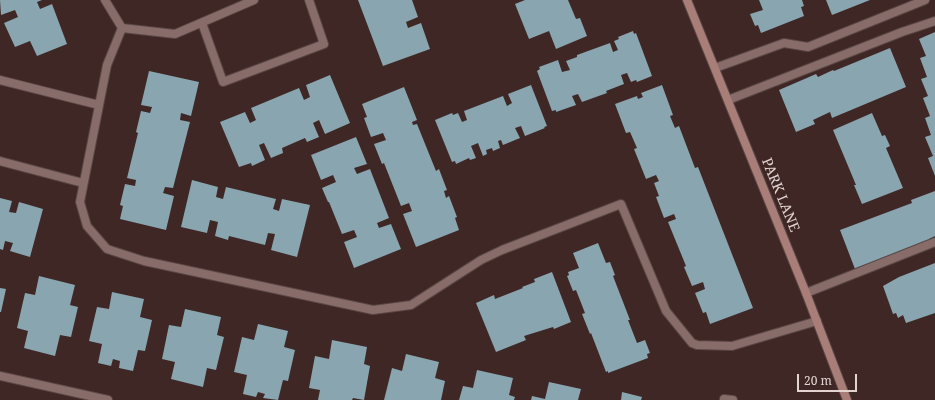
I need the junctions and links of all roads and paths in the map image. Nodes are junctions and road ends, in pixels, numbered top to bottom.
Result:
1 (105, 0) edge
2 (254, 0) edge
3 (309, 0) edge
4 (687, 0) edge
5 (926, 0) edge
6 (935, 21) edge
7 (202, 23) junction
8 (122, 28) junction
9 (715, 68) junction
10 (0, 80) edge
11 (728, 100) junction
12 (99, 105) junction
13 (0, 161) edge
14 (84, 183) junction
15 (935, 242) edge
16 (806, 293) junction
17 (817, 321) junction
18 (0, 376) edge
19 (724, 399) dead end
20 (108, 400) edge
21 (733, 400) edge
22 (847, 400) edge

1 - 8 street
2 - 7 street
3 - 7 street
4 - 9 main road, PARK LANE
5 - 9 street
6 - 11 street
7 - 8 street
8 - 12 street
9 - 11 main road, PARK LANE
10 - 12 street
11 - 16 main road, PARK LANE
12 - 14 street
13 - 14 street
14 - 17 street
15 - 16 street
16 - 17 main road, PARK LANE
17 - 22 main road, PARK LANE
18 - 20 street
19 - 21 street

